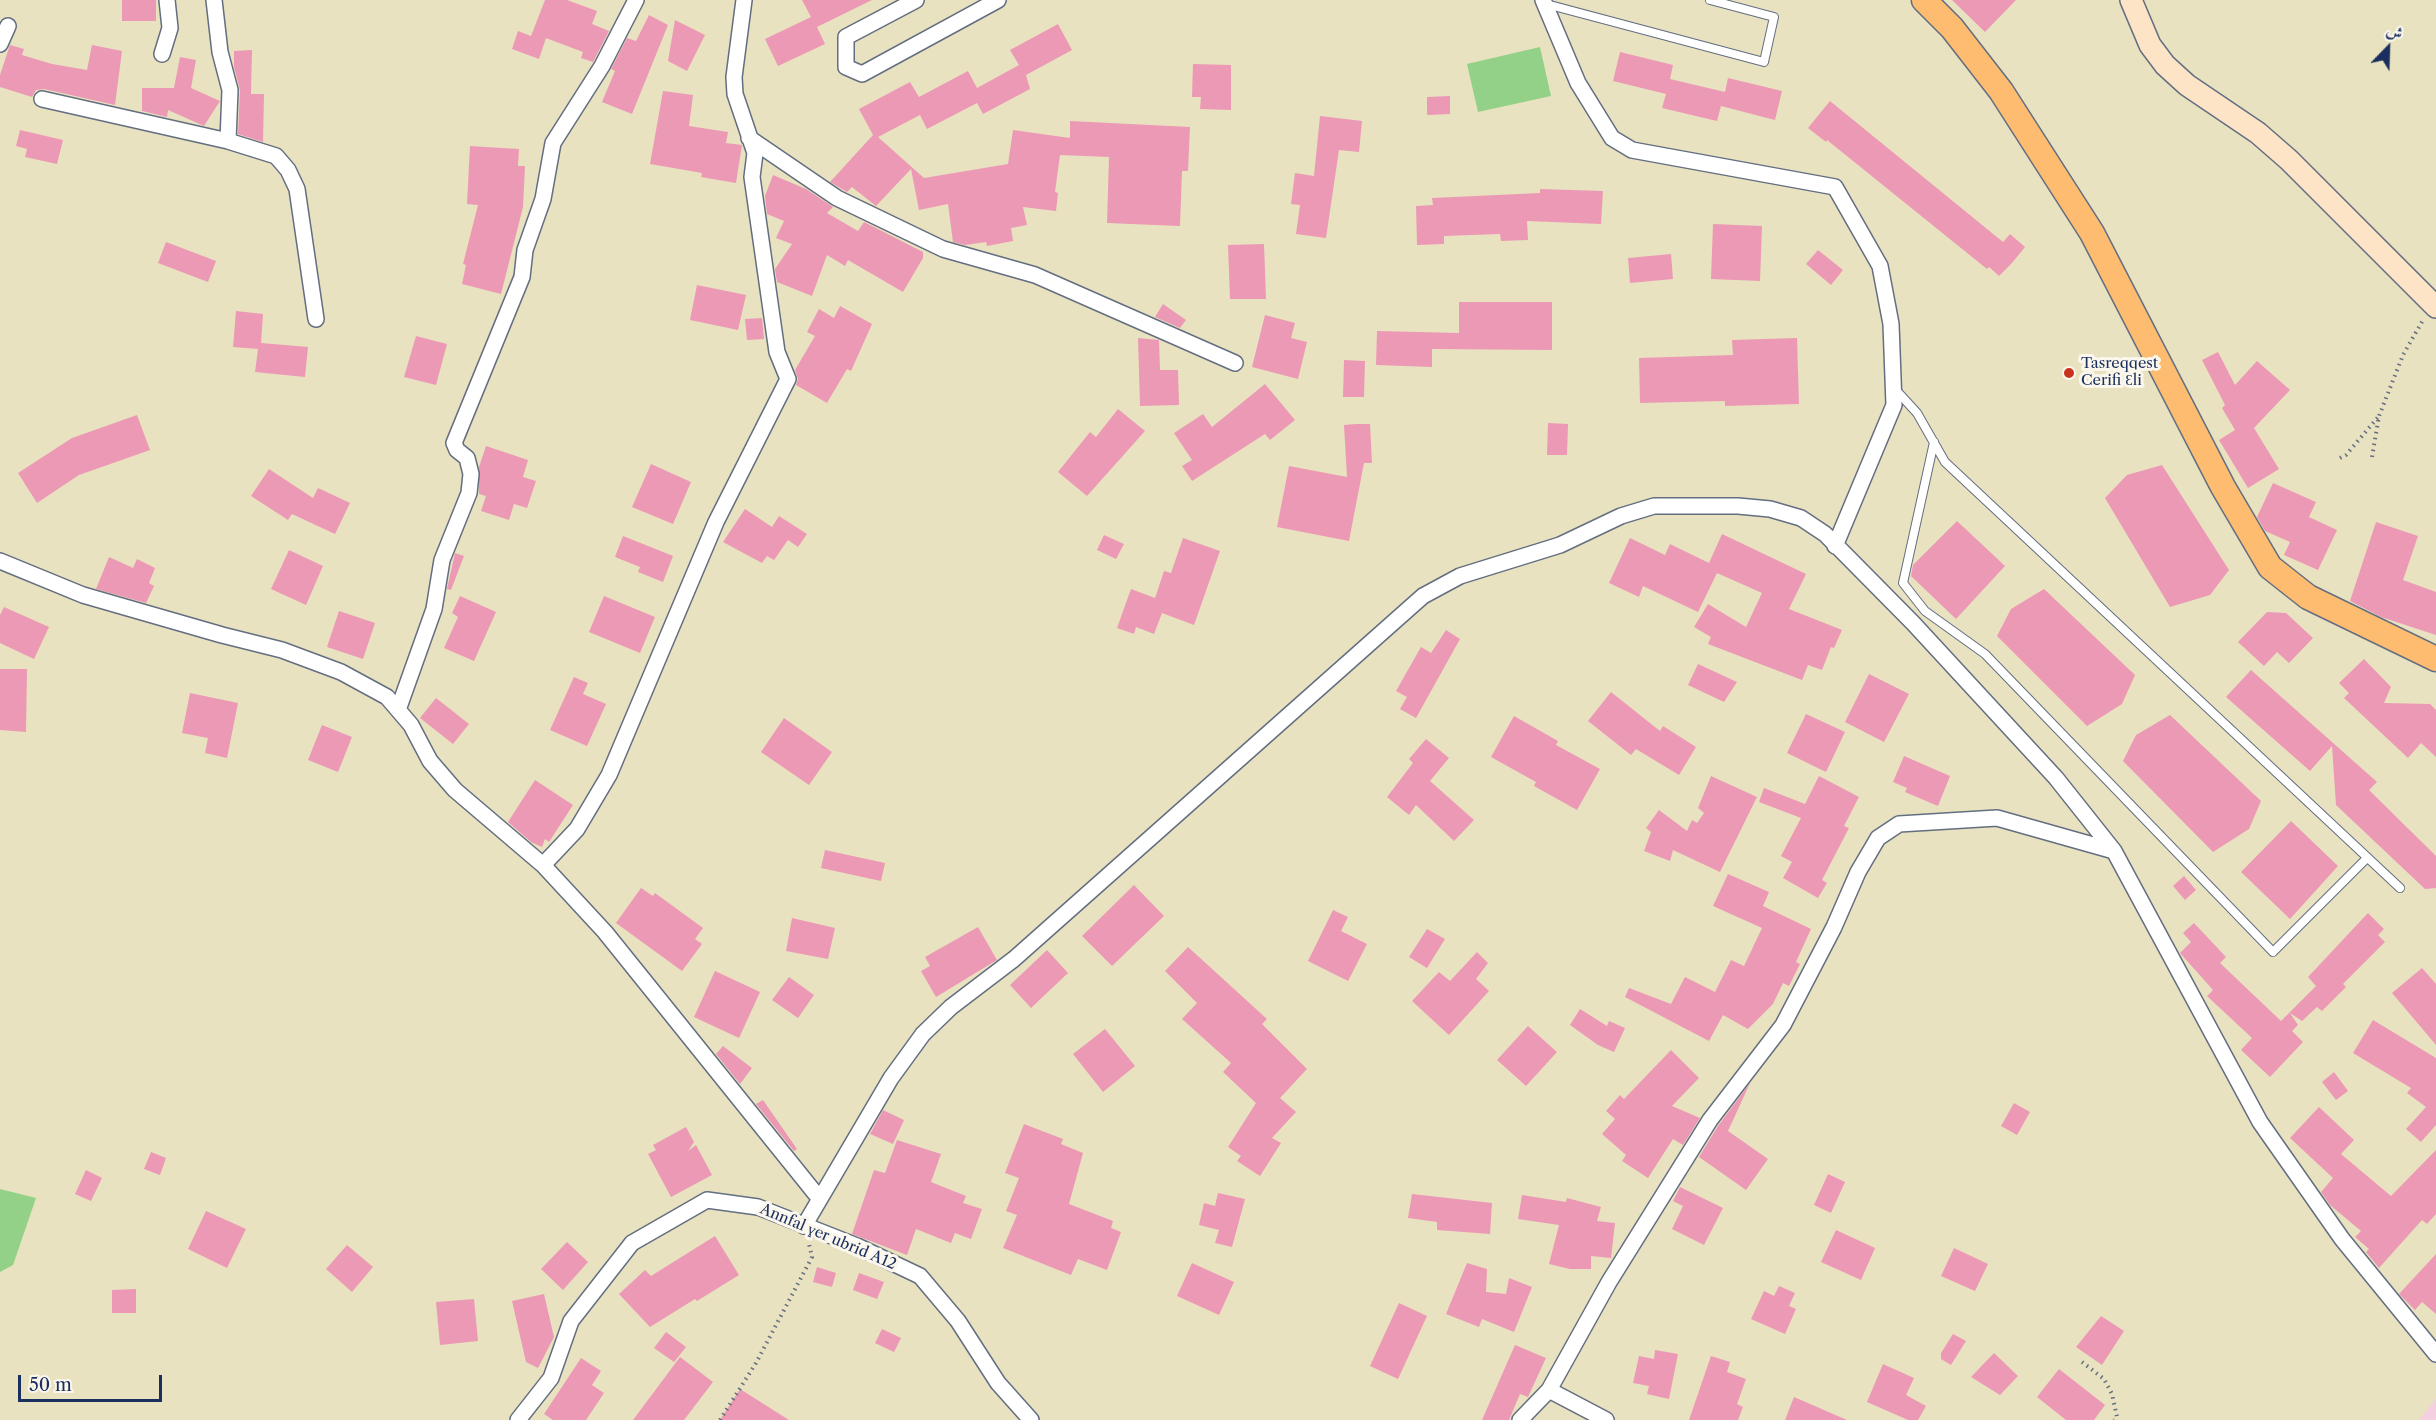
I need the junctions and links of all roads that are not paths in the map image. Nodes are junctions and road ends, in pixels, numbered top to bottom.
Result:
1 (166, 0) edge
2 (214, 0) edge
3 (636, 0) edge
4 (744, 0) edge
5 (916, 0) edge
6 (998, 0) edge
7 (1710, 0) edge
8 (1924, 0) edge
9 (2131, 0) edge
10 (1544, 2) edge
11 (8, 26) dead end
12 (0, 44) edge
13 (162, 54) dead end
14 (42, 99) dead end
15 (749, 138) junction
16 (228, 141) junction
17 (2435, 306) edge
18 (316, 319) dead end
19 (1235, 363) dead end
20 (1893, 387) junction
21 (1934, 442) junction
22 (1835, 546) junction
23 (0, 561) edge
24 (2436, 659) edge
25 (398, 710) junction
26 (2114, 851) junction
27 (2367, 858) junction
28 (543, 865) junction
29 (2400, 888) dead end
30 (819, 1198) junction
31 (804, 1226) junction
32 (2436, 1354) edge
33 (1549, 1390) junction
34 (518, 1420) edge
35 (1031, 1420) edge
36 (1520, 1420) edge
37 (1606, 1420) edge

1 - 13 street
2 - 16 street
3 - 25 street
4 - 15 street
5 - 6 street
7 - 10 lane
8 - 24 main road
9 - 17 street
10 - 20 street
11 - 12 street
14 - 16 street
15 - 19 street
15 - 28 street
16 - 18 street
20 - 21 lane
20 - 22 street
21 - 27 lane
21 - 27 lane
22 - 26 street
22 - 30 street
23 - 25 street
25 - 28 street
26 - 32 street
26 - 33 street
27 - 29 lane
28 - 30 street
30 - 31 street
31 - 34 street, Annfal ɣer ubrid A12
31 - 35 street, Annfal ɣer ubrid A12
33 - 36 street
33 - 37 street

